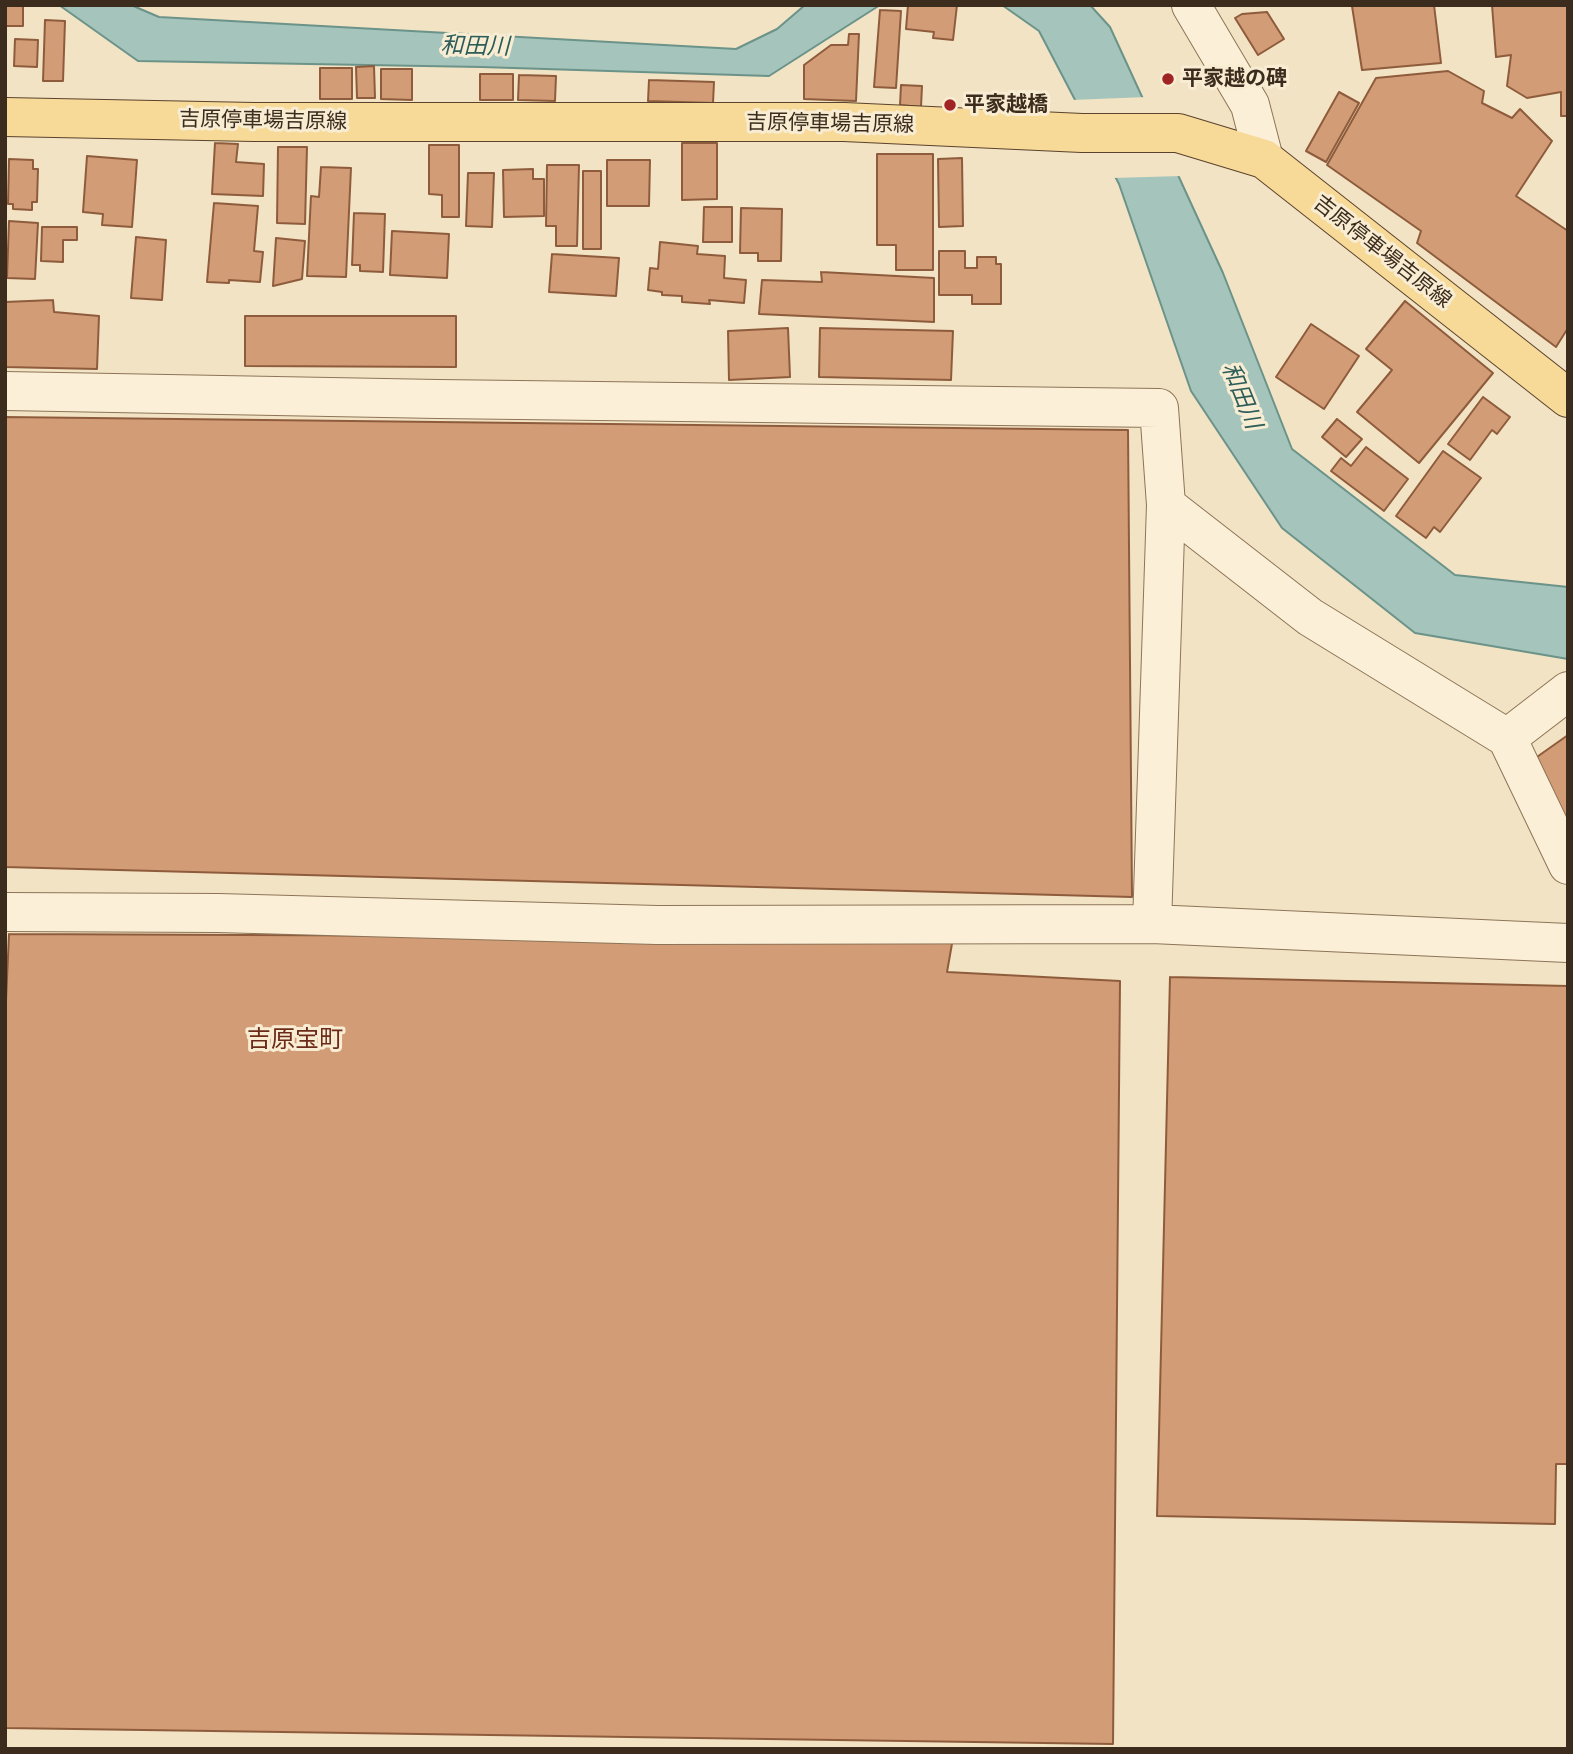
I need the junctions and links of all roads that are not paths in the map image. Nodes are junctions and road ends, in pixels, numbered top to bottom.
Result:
1 (1191, 5) edge
2 (5, 117) edge
3 (1264, 159) junction
4 (5, 391) edge
5 (1568, 398) edge
6 (1166, 505) junction
7 (1568, 691) edge
8 (1507, 738) junction
9 (1568, 865) edge
10 (5, 912) edge
11 (1152, 924) junction
12 (1568, 943) edge

1 - 3 street
2 - 3 main road, 吉原停車場吉原線
3 - 5 main road, 吉原停車場吉原線
4 - 6 street
6 - 8 street
6 - 11 street
7 - 8 street
8 - 9 street
10 - 11 street
11 - 12 street

